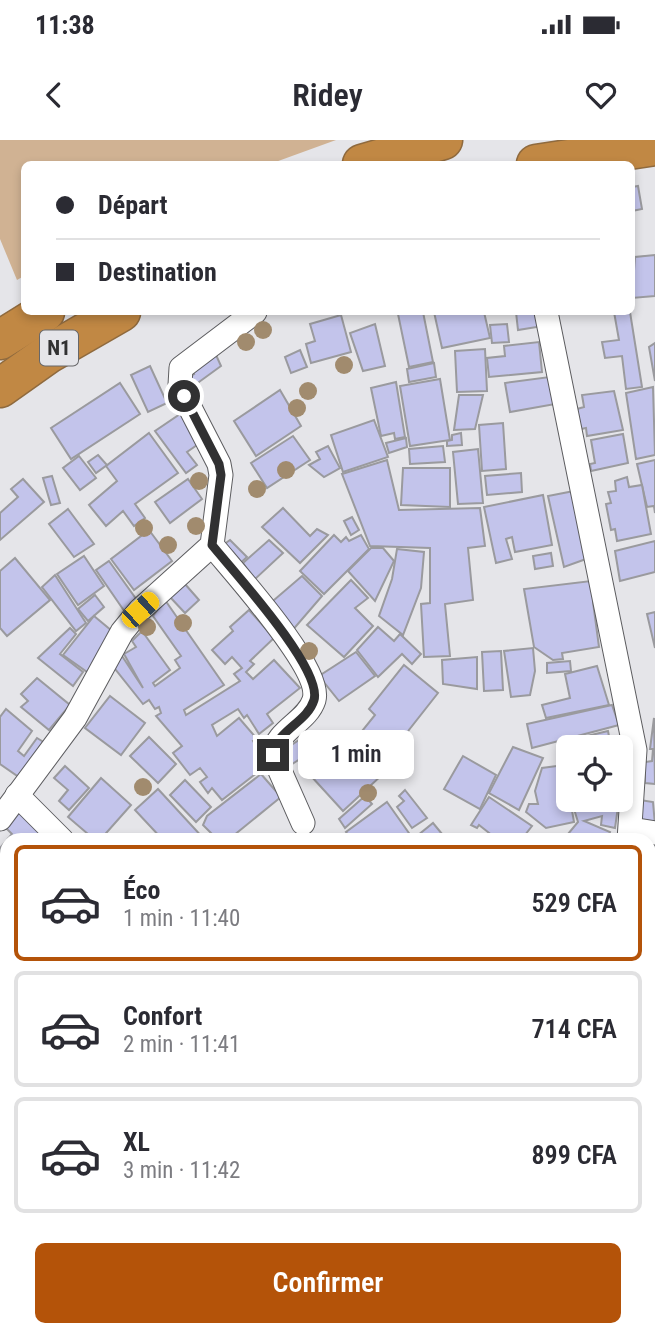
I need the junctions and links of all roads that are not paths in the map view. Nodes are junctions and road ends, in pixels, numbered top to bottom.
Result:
1 (443, 140) edge
2 (655, 146) edge
3 (372, 161) edge
4 (562, 161) edge
5 (40, 315) edge
6 (116, 315) edge
7 (251, 315) edge
8 (547, 315) edge
9 (0, 340) edge
10 (0, 388) edge
11 (212, 545) junction
12 (17, 795) junction
13 (0, 818) edge
14 (303, 822) dead end
15 (55, 833) edge
16 (630, 833) edge

1 - 3 highway
2 - 4 highway
5 - 9 highway
6 - 10 highway, N1
7 - 11 street
8 - 16 street
11 - 12 street
11 - 14 street
12 - 13 street
12 - 15 street

